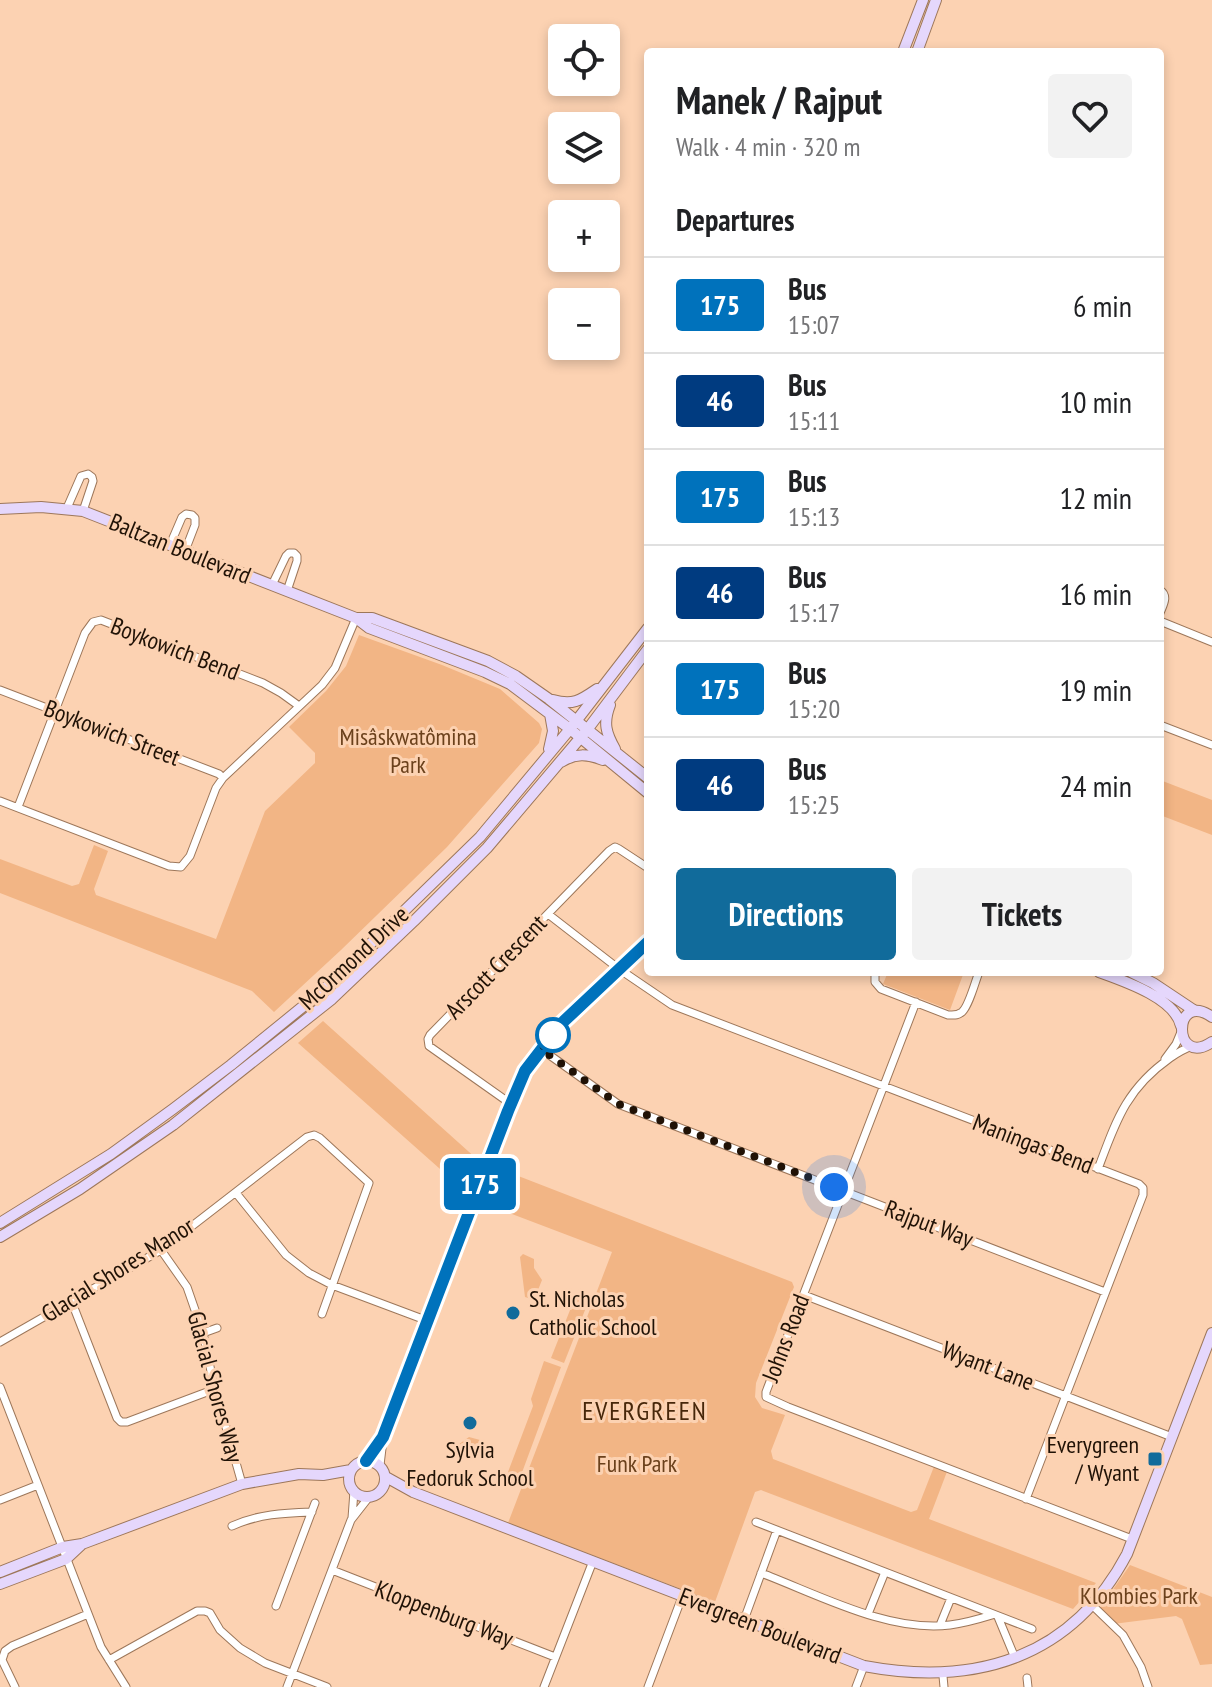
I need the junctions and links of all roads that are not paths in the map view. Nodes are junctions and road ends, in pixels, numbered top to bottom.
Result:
1 (923, 0) edge
2 (936, 0) edge
3 (905, 48) edge
4 (918, 48) edge
5 (67, 508) junction
6 (0, 509) edge
7 (83, 511) junction
8 (170, 545) junction
9 (185, 551) junction
10 (272, 585) junction
11 (287, 591) junction
12 (356, 618) junction
13 (1164, 623) edge
14 (644, 633) edge
15 (1212, 642) edge
16 (644, 654) edge
17 (608, 681) junction
18 (0, 690) edge
19 (614, 695) junction
20 (549, 699) junction
21 (299, 706) junction
22 (55, 711) junction
23 (550, 713) junction
24 (573, 725) junction
25 (1164, 727) edge
26 (583, 733) junction
27 (1212, 745) edge
28 (547, 754) junction
29 (614, 759) junction
30 (553, 768) junction
31 (644, 776) edge
32 (223, 778) junction
33 (644, 789) edge
34 (0, 801) edge
35 (18, 807) junction
36 (644, 865) edge
37 (548, 914) junction
38 (644, 946) edge
39 (619, 969) junction
40 (875, 976) edge
41 (977, 976) edge
42 (1109, 976) edge
43 (1139, 976) edge
44 (916, 1002) junction
45 (1206, 1012) edge
46 (1181, 1029) junction
47 (1212, 1042) edge
48 (1202, 1048) edge
49 (541, 1049) junction
50 (1161, 1064) junction
51 (883, 1085) junction
52 (511, 1104) junction
53 (1098, 1169) junction
54 (843, 1191) junction
55 (236, 1193) junction
56 (0, 1223) edge
57 (0, 1237) edge
58 (161, 1250) junction
59 (332, 1285) junction
60 (1105, 1292) junction
61 (804, 1295) junction
62 (71, 1300) junction
63 (322, 1314) dead end
64 (428, 1321) junction
65 (217, 1328) dead end
66 (203, 1333) junction
67 (1212, 1333) edge
68 (0, 1342) edge
69 (0, 1387) edge
70 (215, 1389) junction
71 (1065, 1396) junction
72 (383, 1437) junction
73 (1172, 1437) junction
74 (366, 1461) junction
75 (380, 1465) junction
76 (351, 1470) junction
77 (323, 1475) junction
78 (386, 1477) junction
79 (242, 1484) junction
80 (38, 1485) junction
81 (352, 1488) junction
82 (413, 1492) junction
83 (374, 1495) junction
84 (1026, 1499) junction
85 (0, 1500) edge
86 (315, 1503) dead end
87 (312, 1512) junction
88 (351, 1520) junction
89 (756, 1522) dead end
90 (232, 1526) dead end
91 (777, 1530) junction
92 (1132, 1539) junction
93 (82, 1544) junction
94 (63, 1547) junction
95 (66, 1559) junction
96 (593, 1561) junction
97 (332, 1570) junction
98 (0, 1572) edge
99 (885, 1572) junction
100 (761, 1573) junction
101 (0, 1584) edge
102 (682, 1597) junction
103 (951, 1598) junction
104 (276, 1606) dead end
105 (1093, 1606) junction
106 (88, 1614) junction
107 (868, 1614) junction
108 (996, 1616) junction
109 (744, 1620) junction
110 (940, 1625) junction
111 (1032, 1629) dead end
112 (555, 1657) junction
113 (109, 1660) junction
114 (1016, 1660) junction
115 (864, 1666) junction
116 (293, 1674) junction
117 (944, 1681) edge
118 (15, 1687) edge
119 (126, 1687) edge
120 (287, 1687) edge
121 (327, 1687) edge
122 (544, 1687) edge
123 (648, 1687) edge
124 (856, 1687) edge
125 (1148, 1687) edge

1 - 3 street
2 - 4 street
5 - 6 street, Baltzan Boulevard
5 - 7 street, Baltzan Boulevard
5 - 7 street
7 - 8 street, Baltzan Boulevard
8 - 9 street, Baltzan Boulevard
8 - 9 street
9 - 10 street, Baltzan Boulevard
10 - 11 street, Baltzan Boulevard
10 - 11 street
11 - 12 street, Baltzan Boulevard
12 - 20 street, Baltzan Boulevard
12 - 21 street
12 - 23 street, Baltzan Boulevard
13 - 15 street
14 - 17 street, McOrmond Drive
16 - 19 street, McOrmond Drive
17 - 20 street
17 - 24 street, McOrmond Drive
18 - 22 street, Boykowich Street
19 - 26 street, McOrmond Drive
19 - 29 street
20 - 24 street, Baltzan Boulevard
21 - 22 street, Boykowich Bend
21 - 32 street
22 - 32 street, Boykowich Street
22 - 35 street
23 - 24 street, Baltzan Boulevard
23 - 28 street
24 - 26 street, Baltzan Boulevard
24 - 28 street, McOrmond Drive
25 - 27 street
26 - 29 street, Baltzan Boulevard
26 - 30 street, McOrmond Drive
28 - 56 street, McOrmond Drive
29 - 30 street
29 - 31 street
29 - 33 street
30 - 57 street, McOrmond Drive
32 - 35 street
34 - 35 street
36 - 37 street, Arscott Crescent
37 - 39 street, Maningas Bend
37 - 52 street, Arscott Crescent
38 - 39 street
39 - 49 street
39 - 51 street, Maningas Bend
40 - 44 street
41 - 44 street
42 - 46 street
43 - 45 street
44 - 51 street, Johns Road
45 - 46 street
46 - 48 street
46 - 50 street
47 - 48 street
48 - 50 street
49 - 52 street
49 - 54 street, Rajput Way
50 - 53 street
51 - 53 street, Maningas Bend
51 - 54 street, Johns Road
52 - 64 street
53 - 60 street, Maningas Bend
54 - 60 street, Rajput Way
54 - 61 street, Johns Road
55 - 58 street, Glacial Shores Manor
55 - 59 street
55 - 59 street, Glacial Shores Manor
58 - 62 street, Glacial Shores Manor
58 - 66 street, Glacial Shores Way
59 - 63 street
59 - 64 street
60 - 71 street, Maningas Bend
61 - 71 street, Wyant Lane
61 - 84 street, Johns Road
62 - 68 street, Glacial Shores Manor
62 - 70 street
64 - 72 street
65 - 66 street
66 - 70 street, Glacial Shores Way
67 - 73 street, Evergreen Boulevard
69 - 80 street
70 - 79 street, Glacial Shores Way
71 - 73 street, Wyant Lane
71 - 84 street, Maningas Bend
72 - 74 street
72 - 75 street
73 - 92 street, Evergreen Boulevard
74 - 75 street
74 - 76 street
75 - 78 street
76 - 77 street
76 - 81 street
77 - 79 street
77 - 81 street
78 - 82 street, Evergreen Boulevard
78 - 83 street
79 - 93 street
80 - 85 street
80 - 94 street
81 - 83 street
81 - 88 street
82 - 83 street, Evergreen Boulevard
82 - 96 street, Evergreen Boulevard
83 - 88 street
84 - 92 street, Johns Road
86 - 87 street
87 - 90 street
87 - 104 street
88 - 97 street
89 - 91 street
91 - 99 street
91 - 100 street
92 - 105 street, Evergreen Boulevard
93 - 94 street
93 - 95 street
94 - 95 street
94 - 98 street
95 - 101 street
95 - 106 street
96 - 102 street, Evergreen Boulevard
96 - 112 street
97 - 112 street, Kloppenburg Way
97 - 116 street
99 - 103 street
99 - 107 street
100 - 107 street
100 - 109 street
102 - 109 street, Evergreen Boulevard
102 - 123 street
103 - 108 street
103 - 110 street
105 - 114 street, Evergreen Boulevard
105 - 125 street
106 - 113 street
106 - 118 street
107 - 110 street
108 - 110 street
108 - 111 street
108 - 114 street
109 - 115 street, Evergreen Boulevard
112 - 122 street
113 - 116 street
113 - 119 street
114 - 117 street, Evergreen Boulevard
115 - 117 street, Evergreen Boulevard
115 - 124 street
116 - 120 street
116 - 121 street

